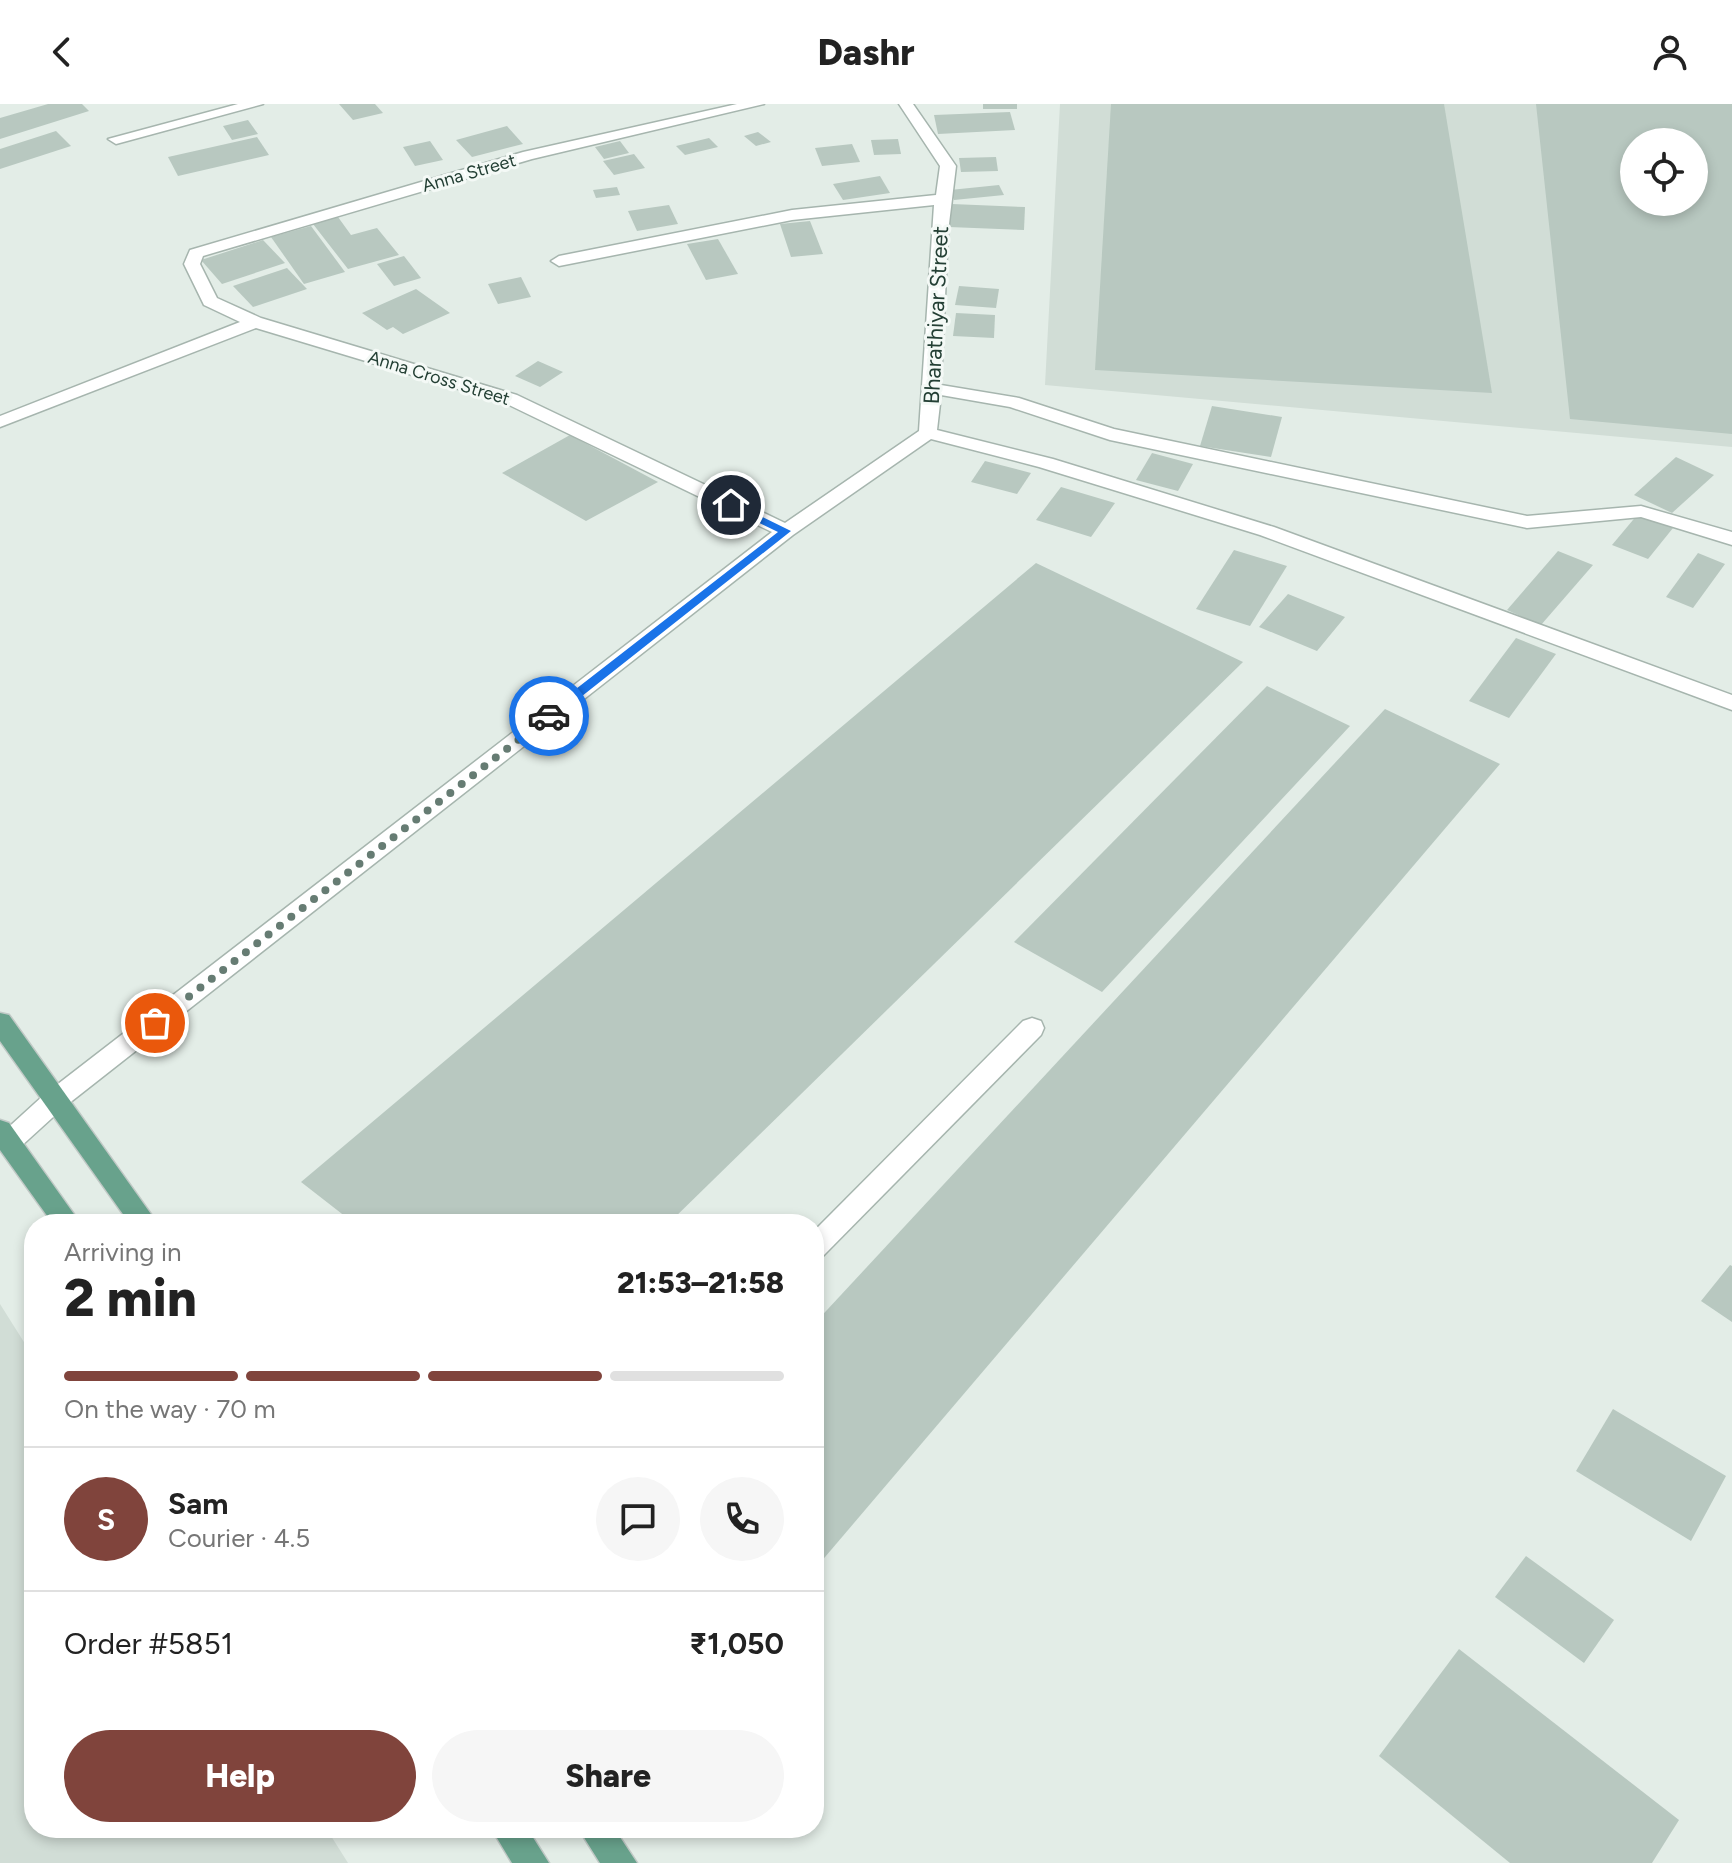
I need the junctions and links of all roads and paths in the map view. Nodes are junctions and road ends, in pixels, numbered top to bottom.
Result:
1 (757, 104) edge
2 (906, 104) edge
3 (248, 105) edge
4 (116, 139) dead end
5 (942, 199) junction
6 (559, 261) dead end
7 (192, 264) joint
8 (255, 322) junction
9 (934, 389) junction
10 (0, 422) edge
11 (928, 433) junction
12 (786, 531) junction
13 (1732, 539) edge
14 (1732, 703) edge
15 (0, 1022) edge
16 (1032, 1028) dead end
17 (54, 1101) junction
18 (4, 1136) edge
19 (61, 1214) edge
20 (138, 1214) edge
21 (824, 1238) edge
22 (514, 1838) edge
23 (601, 1838) edge
24 (532, 1863) edge
25 (620, 1863) edge

1 - 7 street, Anna Street
2 - 5 street, Bharathiyar Street
3 - 4 street
5 - 6 street
5 - 9 street, Bharathiyar Street
7 - 8 street, Anna Cross Street
8 - 10 street
8 - 12 street, Anna Cross Street
9 - 11 street, Bharathiyar Street
9 - 13 street
11 - 12 street, Bharathiyar Street
11 - 14 street
12 - 17 street, Bharathiyar Street
15 - 17 main road
16 - 21 street
17 - 18 street, Bharathiyar Street
17 - 20 main road
18 - 19 main road
22 - 24 main road
23 - 25 main road

